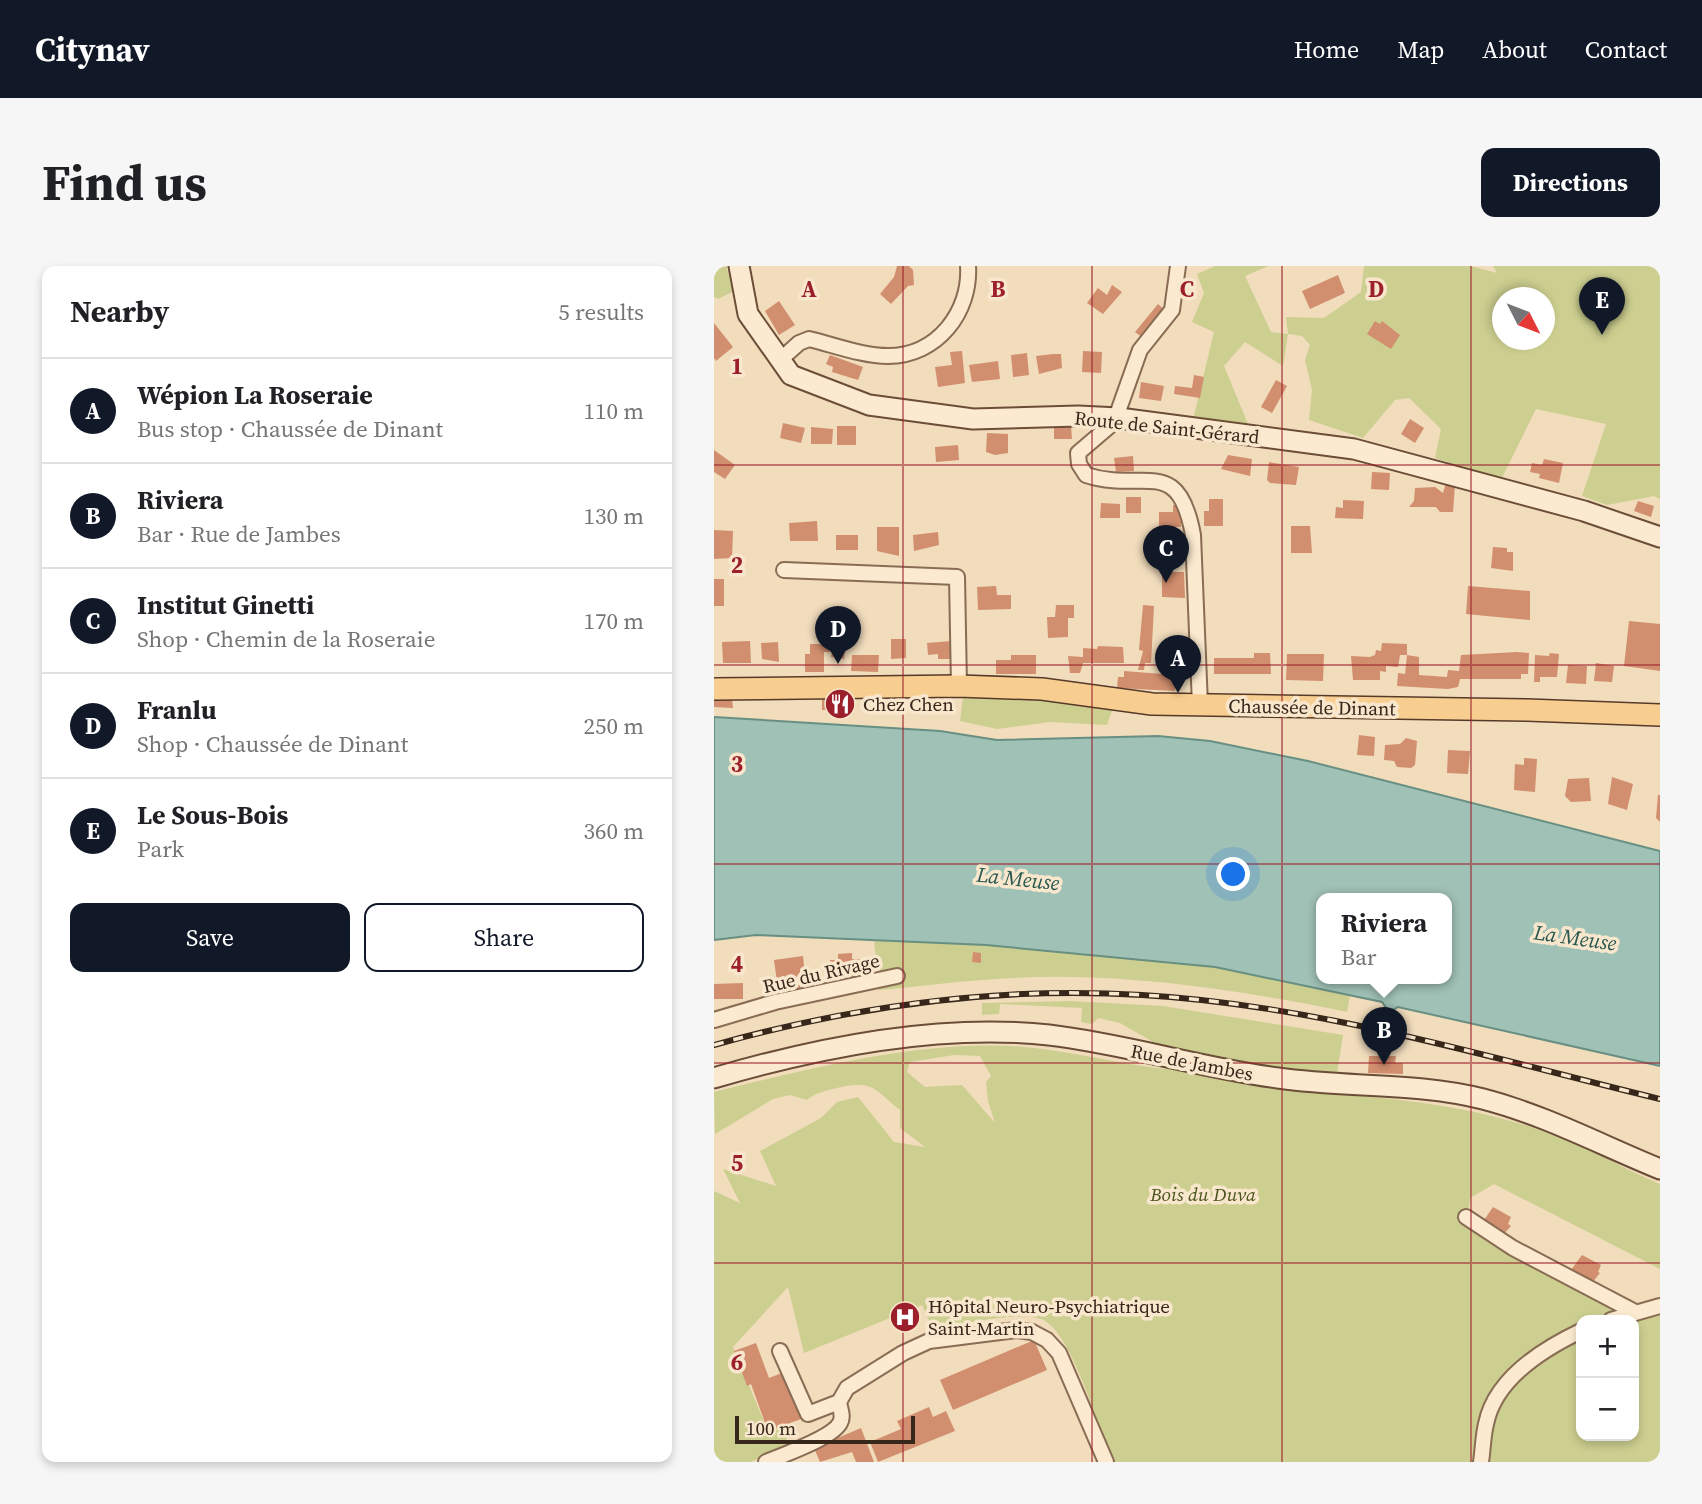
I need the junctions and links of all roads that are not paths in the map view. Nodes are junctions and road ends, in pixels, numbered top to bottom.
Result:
1 (739, 266) edge
2 (968, 266) edge
3 (1178, 266) edge
4 (780, 360) junction
5 (1119, 418) junction
6 (1660, 537) edge
7 (784, 570) dead end
8 (960, 686) junction
9 (714, 689) edge
10 (1200, 705) junction
11 (1660, 715) edge
12 (897, 976) dead end
13 (714, 1020) edge
14 (714, 1077) edge
15 (1660, 1169) edge
16 (1466, 1217) dead end
17 (1660, 1306) edge
18 (1635, 1312) junction
19 (1626, 1315) edge
20 (1576, 1333) edge
21 (780, 1351) dead end
22 (839, 1402) junction
23 (766, 1462) edge
24 (1106, 1462) edge
25 (1481, 1462) edge

1 - 4 main road, Route de Saint-Gérard
2 - 4 street
3 - 5 street
4 - 5 main road, Route de Saint-Gérard
5 - 6 main road, Route de Saint-Gérard
5 - 10 street
7 - 8 street
8 - 9 main road, Chaussée de Dinant
8 - 10 main road, Chaussée de Dinant
10 - 11 main road, Chaussée de Dinant
12 - 13 street, Rue du Rivage
14 - 15 main road, Rue de Jambes
16 - 18 street
17 - 18 street
18 - 19 street
20 - 25 street
21 - 22 street
22 - 23 street
22 - 24 street

